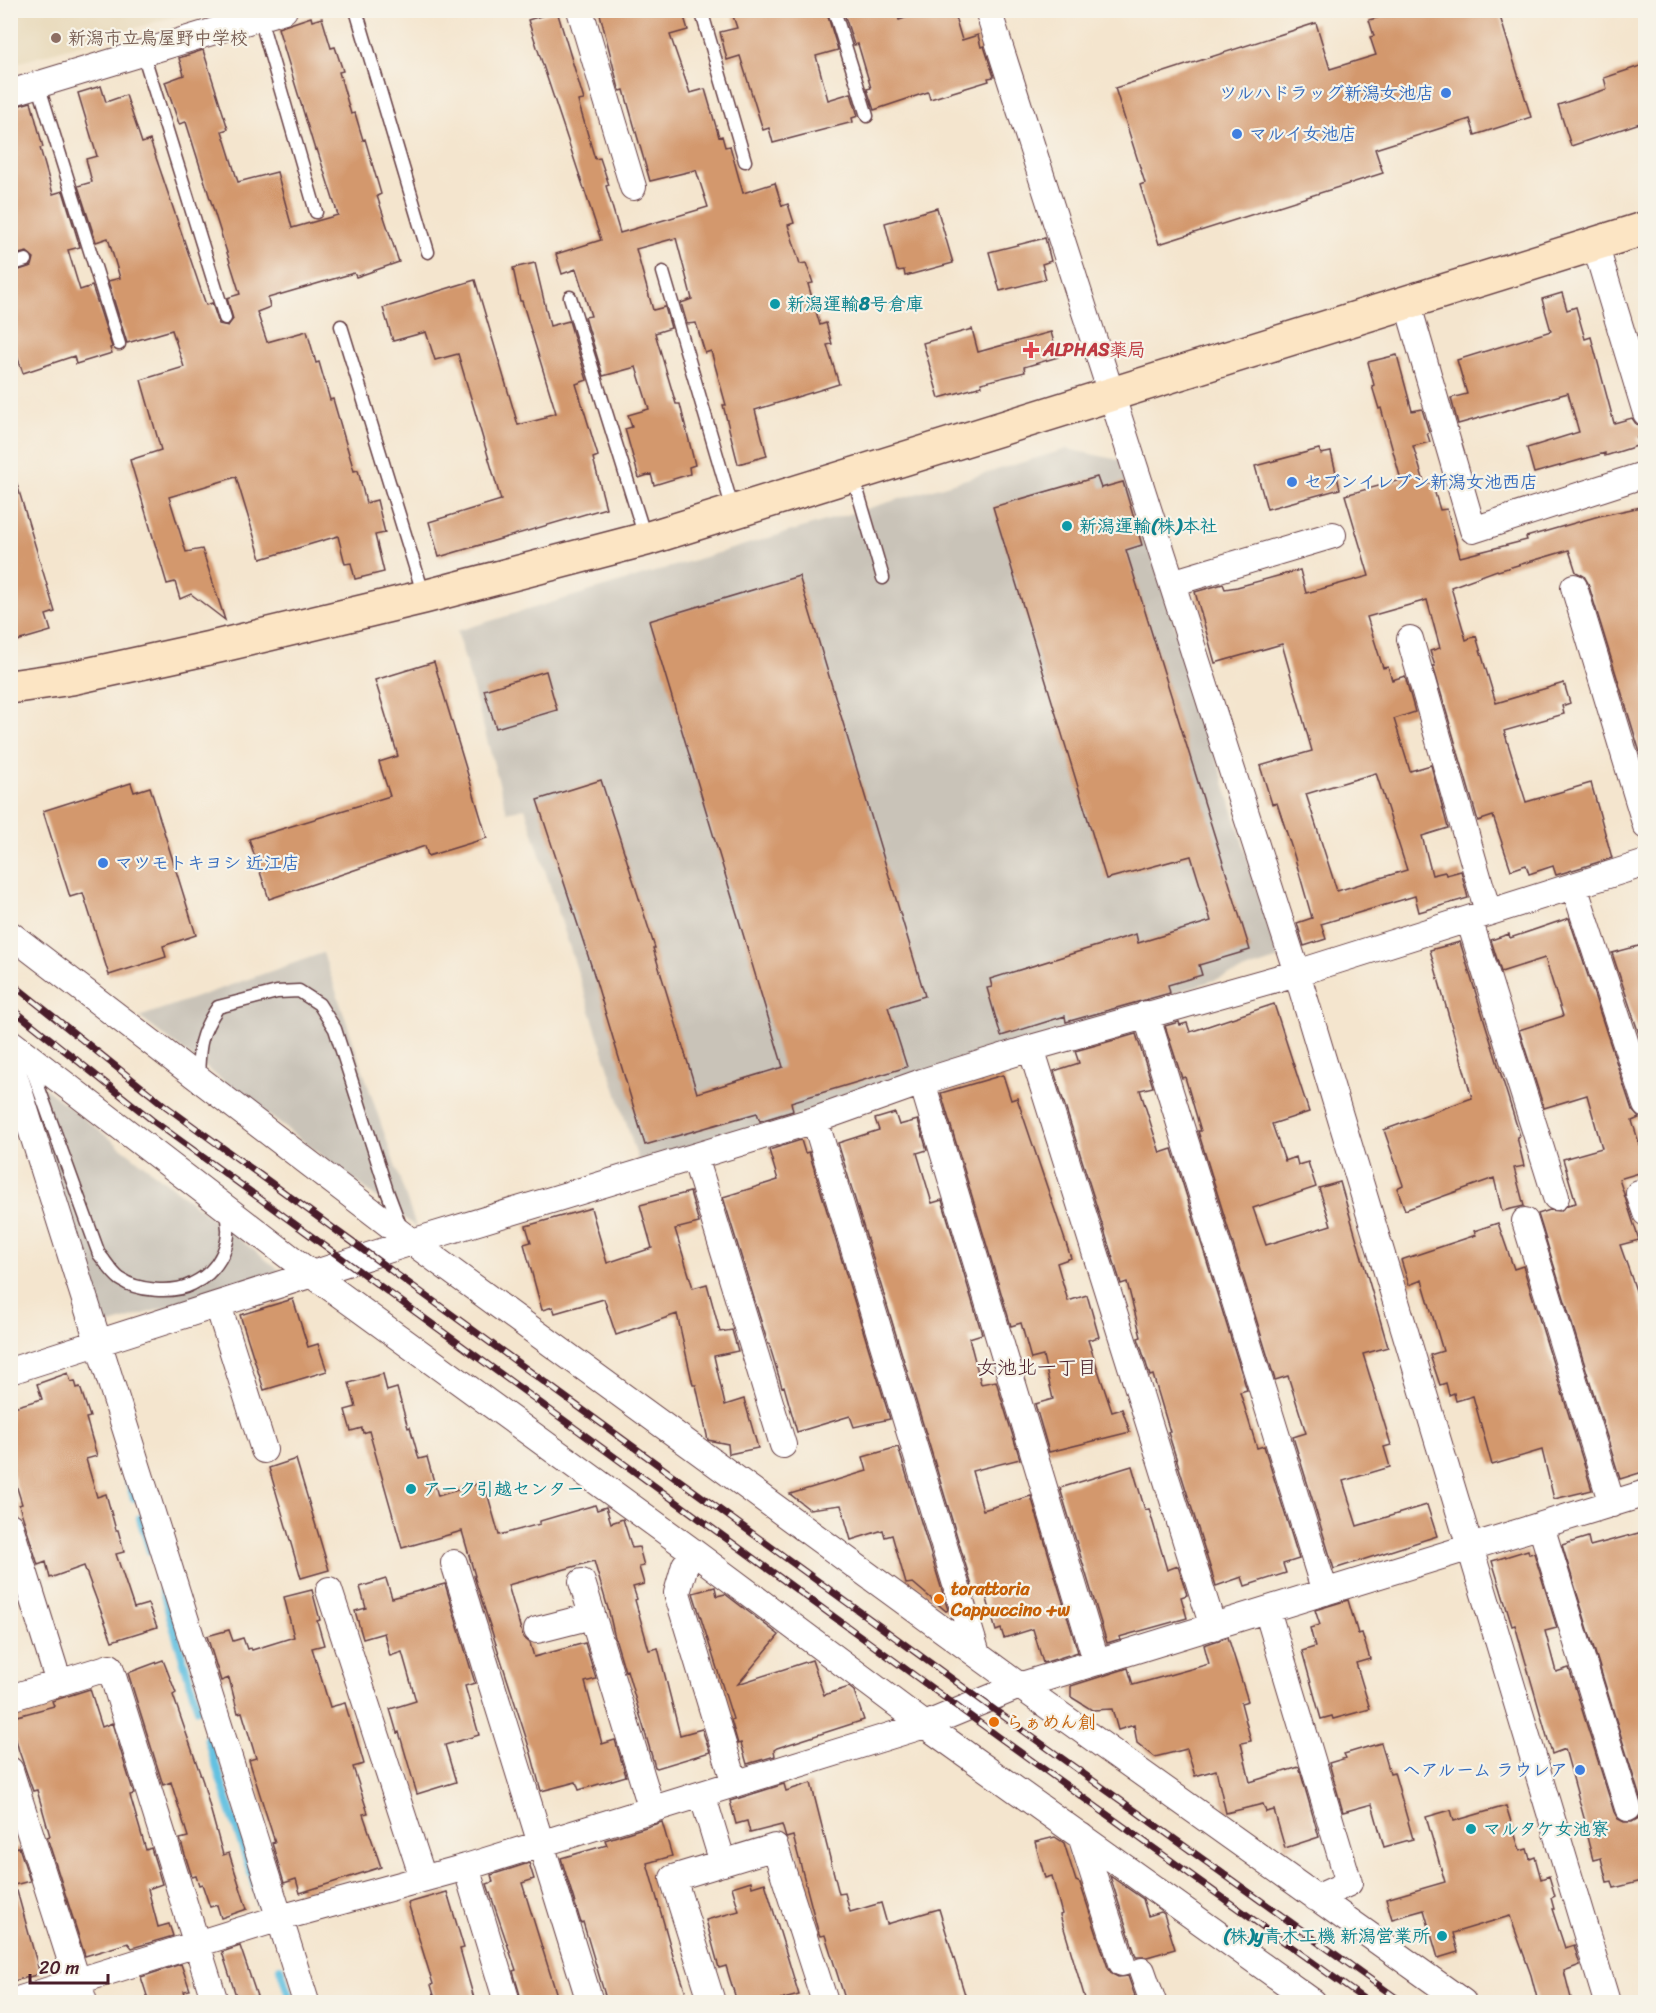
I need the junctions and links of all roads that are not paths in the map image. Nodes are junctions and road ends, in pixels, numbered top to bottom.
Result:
1 (356, 10) edge
2 (580, 10) edge
3 (701, 10) edge
4 (834, 10) edge
5 (988, 10) edge
6 (272, 14) edge
7 (143, 53) junction
8 (38, 84) junction
9 (10, 93) edge
10 (867, 116) dead end
11 (746, 161) dead end
12 (633, 187) dead end
13 (316, 212) dead end
14 (1646, 228) edge
15 (1595, 244) junction
16 (428, 252) dead end
17 (26, 260) dead end
18 (10, 265) edge
19 (663, 272) dead end
20 (570, 297) dead end
21 (1407, 302) junction
22 (225, 318) dead end
23 (341, 326) dead end
24 (119, 344) dead end
25 (1112, 394) junction
26 (1646, 413) edge
27 (853, 474) junction
28 (1646, 474) edge
29 (733, 511) junction
30 (1333, 535) dead end
31 (646, 538) junction
32 (883, 578) dead end
33 (1172, 583) junction
34 (1574, 586) dead end
35 (424, 597) junction
36 (1410, 639) dead end
37 (10, 687) edge
38 (1646, 826) edge
39 (1646, 863) edge
40 (1574, 885) junction
41 (1479, 916) junction
42 (10, 934) edge
43 (1297, 973) junction
44 (1146, 1014) junction
45 (1031, 1048) junction
46 (16, 1053) edge
47 (922, 1082) junction
48 (1646, 1105) edge
49 (815, 1120) junction
50 (255, 1132) dead end
51 (695, 1157) junction
52 (181, 1161) dead end
53 (1556, 1197) dead end
54 (1525, 1221) dead end
55 (408, 1239) junction
56 (313, 1275) junction
57 (218, 1305) junction
58 (100, 1342) junction
59 (10, 1371) edge
60 (783, 1445) dead end
61 (264, 1450) dead end
62 (1646, 1493) edge
63 (1612, 1504) junction
64 (10, 1526) edge
65 (1541, 1526) junction
66 (1471, 1548) junction
67 (695, 1553) junction
68 (454, 1563) dead end
69 (582, 1582) dead end
70 (329, 1590) dead end
71 (1325, 1592) junction
72 (1267, 1610) junction
73 (592, 1616) junction
74 (1213, 1627) junction
75 (537, 1630) dead end
76 (977, 1654) junction
77 (1099, 1662) junction
78 (59, 1683) junction
79 (1019, 1686) junction
80 (10, 1698) edge
81 (925, 1725) junction
82 (10, 1770) edge
83 (735, 1784) junction
84 (702, 1794) junction
85 (1628, 1808) dead end
86 (652, 1810) junction
87 (1081, 1836) junction
88 (540, 1844) junction
89 (723, 1863) junction
90 (466, 1867) junction
91 (423, 1878) junction
92 (1316, 1898) junction
93 (280, 1918) junction
94 (198, 1943) junction
95 (80, 1992) edge
96 (1291, 1994) edge
97 (12, 2002) edge
98 (215, 2002) edge
99 (306, 2002) edge
100 (507, 2002) edge
101 (590, 2002) edge
102 (712, 2002) edge
103 (825, 2002) edge
104 (1153, 2002) edge
105 (1313, 2002) edge
106 (1463, 2002) edge
107 (1607, 2002) edge

1 - 16 lane
2 - 12 street
3 - 11 lane
4 - 10 lane
5 - 25 street
6 - 7 street
6 - 13 lane
7 - 8 street
7 - 22 lane
8 - 9 street
8 - 24 lane
14 - 15 street
15 - 21 street
15 - 26 street
17 - 18 lane
19 - 29 lane
20 - 31 lane
21 - 25 street
21 - 28 street
23 - 35 lane
25 - 27 street
25 - 33 street
27 - 29 street
27 - 32 lane
29 - 31 street
30 - 33 street
31 - 35 street
33 - 43 street
34 - 38 street
35 - 37 street
36 - 41 street
39 - 40 street
40 - 41 street
40 - 48 street
41 - 43 street
41 - 53 street
42 - 55 street
43 - 44 street
43 - 66 street
44 - 45 street
44 - 71 street
45 - 47 street
45 - 74 street
46 - 52 lane
46 - 56 street
46 - 58 street
47 - 49 street
47 - 77 street
49 - 51 street
49 - 76 street
50 - 55 lane
51 - 55 street
51 - 60 street
54 - 63 street
55 - 56 street
55 - 76 street
56 - 57 street
56 - 67 street
57 - 58 street
57 - 61 street
58 - 59 street
58 - 93 street
62 - 63 street
63 - 65 street
64 - 78 street
65 - 66 street
65 - 85 street
66 - 71 street
66 - 107 street
67 - 81 street
67 - 83 street
68 - 88 street
69 - 73 street
70 - 91 street
71 - 72 street
72 - 74 street
72 - 92 street
73 - 75 street
73 - 86 street
74 - 77 street
76 - 79 street
77 - 79 street
78 - 80 street
78 - 94 street
79 - 81 street
79 - 92 street
81 - 83 street
81 - 87 street
82 - 95 street
83 - 84 street
84 - 86 street
84 - 89 street
86 - 88 street
87 - 96 street
87 - 104 street
88 - 90 street
88 - 101 street
89 - 102 street
89 - 103 street
90 - 91 street
90 - 100 street
91 - 93 street
92 - 106 street
93 - 94 street
93 - 99 street
94 - 95 street
94 - 98 street
95 - 97 street
96 - 105 street

